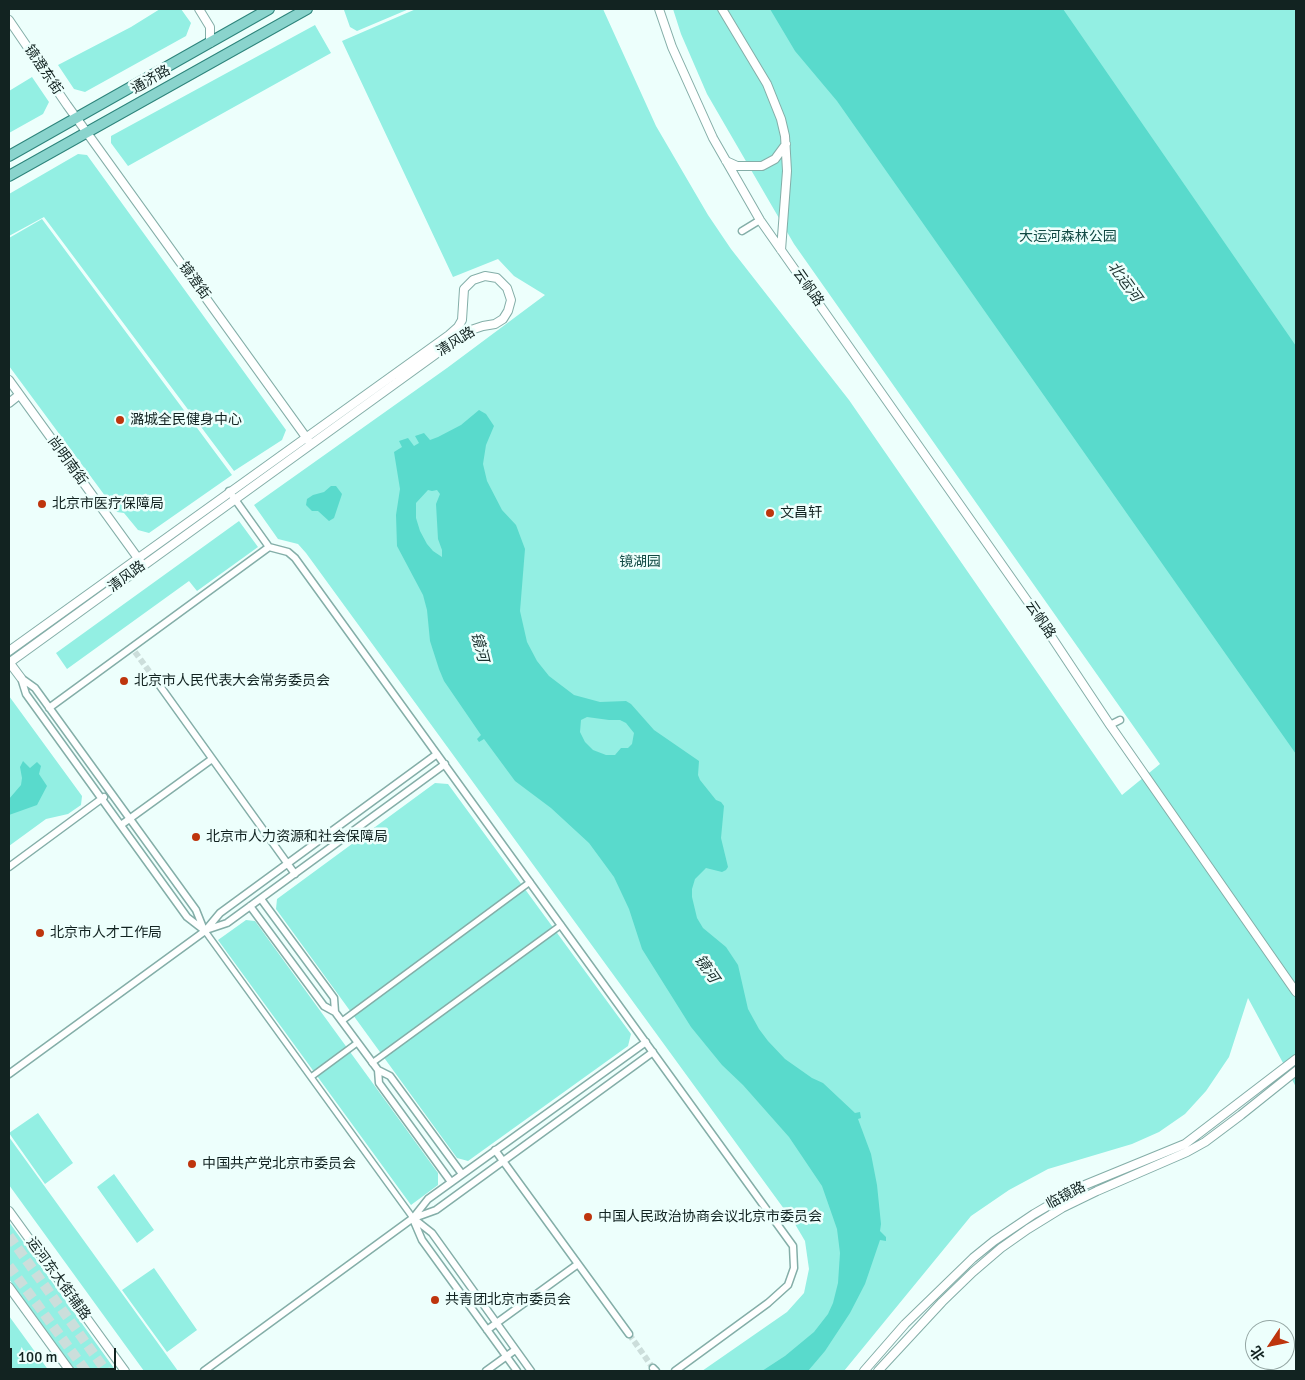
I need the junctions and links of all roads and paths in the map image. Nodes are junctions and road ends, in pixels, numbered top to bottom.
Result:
1 (199, 9) edge
2 (269, 9) edge
3 (307, 9) edge
4 (659, 9) edge
5 (722, 9) edge
6 (9, 20) edge
7 (210, 43) junction
8 (78, 118) junction
9 (88, 132) junction
10 (786, 144) junction
11 (9, 156) edge
12 (726, 161) junction
13 (9, 176) edge
14 (760, 220) junction
15 (742, 231) dead end
16 (781, 250) junction
17 (9, 380) edge
18 (19, 395) junction
19 (9, 403) edge
20 (308, 441) junction
21 (229, 491) junction
22 (234, 499) junction
23 (269, 546) junction
24 (138, 558) junction
25 (143, 565) junction
26 (9, 651) edge
27 (9, 662) edge
28 (21, 678) junction
29 (160, 686) tunnel mouth
30 (49, 708) junction
31 (1120, 720) dead end
32 (1110, 725) junction
33 (437, 754) junction
34 (212, 759) junction
35 (445, 764) junction
36 (110, 792) junction
37 (102, 798) junction
38 (130, 819) junction
39 (121, 825) junction
40 (287, 863) junction
41 (9, 867) edge
42 (295, 874) junction
43 (530, 882) junction
44 (261, 899) junction
45 (250, 906) junction
46 (561, 925) junction
47 (205, 931) junction
48 (1296, 992) edge
49 (335, 1012) junction
50 (342, 1021) junction
51 (646, 1042) junction
52 (358, 1043) junction
53 (653, 1052) junction
54 (1296, 1059) edge
55 (372, 1063) junction
56 (378, 1070) junction
57 (1296, 1071) edge
58 (9, 1074) edge
59 (311, 1077) junction
60 (496, 1150) junction
61 (503, 1161) junction
62 (462, 1174) junction
63 (451, 1182) junction
64 (9, 1211) edge
65 (412, 1218) junction
66 (578, 1264) junction
67 (9, 1287) edge
68 (496, 1324) junction
69 (487, 1330) junction
70 (629, 1334) tunnel mouth
71 (515, 1350) junction
72 (506, 1356) junction
73 (213, 1364) junction
74 (70, 1371) edge
75 (125, 1371) edge
76 (204, 1371) edge
77 (218, 1371) edge
78 (486, 1371) edge
79 (517, 1371) edge
80 (531, 1371) edge
81 (675, 1371) edge
82 (864, 1371) edge
83 (878, 1371) edge

1 - 7 street
2 - 7 main road, 通济路
3 - 9 main road, 通济路
4 - 12 street, 云帆路
5 - 10 street
6 - 8 street, 镜澄东街
7 - 8 main road, 通济路
8 - 9 street, 镜澄街
8 - 11 main road, 通济路
9 - 13 main road, 通济路
9 - 20 street, 镜澄街
10 - 12 street
10 - 16 street
12 - 14 street, 云帆路
14 - 15 street
14 - 16 street, 云帆路
16 - 32 street, 云帆路
17 - 18 street, 尚明南街
18 - 19 street
18 - 24 street, 尚明南街
20 - 20 street, 清风路
20 - 21 street, 清风路
20 - 22 street, 清风路
21 - 22 street
21 - 24 street, 清风路
22 - 23 street
22 - 25 street, 清风路
23 - 30 street
23 - 33 street
24 - 25 street, 尚明南街
24 - 26 street, 清风路
25 - 27 street, 清风路
27 - 28 street
28 - 30 street
28 - 37 street
29 - 34 street
30 - 36 street
31 - 32 street
32 - 48 street, 云帆路
33 - 35 street
33 - 40 street
34 - 38 street
34 - 40 street
35 - 42 street
35 - 43 street
36 - 37 street
36 - 38 street
37 - 39 street
37 - 41 street
38 - 39 street
38 - 47 street
39 - 47 street
40 - 42 street
40 - 47 street
42 - 44 street
43 - 46 street
43 - 50 street
44 - 45 street
44 - 49 street
45 - 47 street
45 - 49 street
46 - 51 street
46 - 55 street
47 - 58 street
47 - 59 street
49 - 50 street
50 - 52 street
51 - 53 street
51 - 60 street
52 - 55 street
52 - 59 street
53 - 61 street
53 - 81 street
54 - 82 street, 临镜路
55 - 56 street
56 - 62 street
56 - 63 street
57 - 83 street, 临镜路
59 - 65 street
60 - 61 street
60 - 62 street
61 - 65 street
61 - 66 street
62 - 63 street
63 - 65 street
64 - 75 street, 运河东大街辅路
65 - 68 street
65 - 69 street
65 - 73 street
66 - 68 street
66 - 70 street
67 - 74 street
68 - 69 street
68 - 71 street
69 - 72 street
71 - 72 street
71 - 80 street
72 - 78 street
72 - 79 street
73 - 76 street
73 - 77 street

